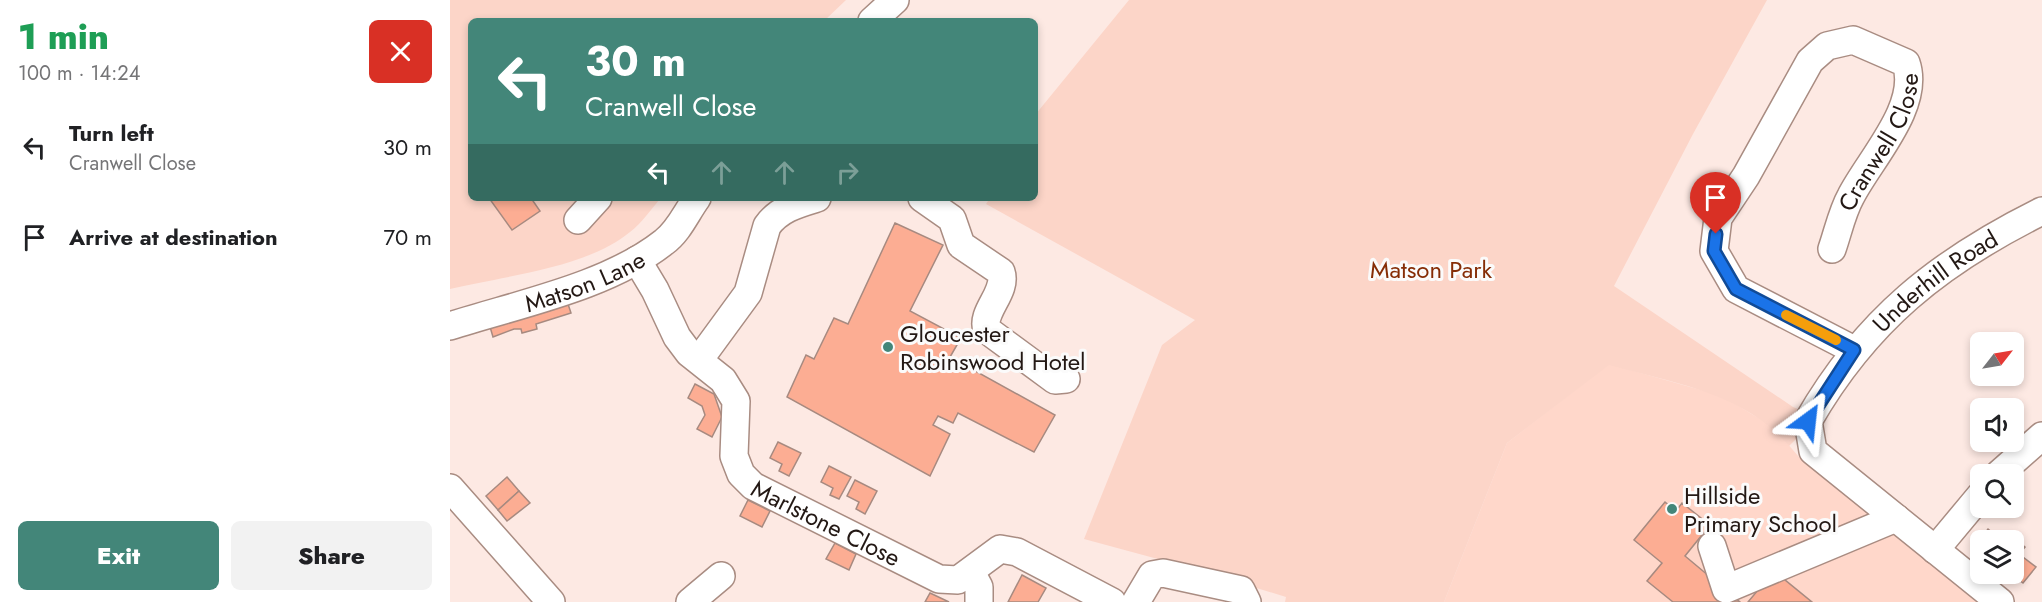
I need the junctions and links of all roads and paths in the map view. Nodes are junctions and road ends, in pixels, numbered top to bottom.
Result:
1 (896, 0) edge
2 (875, 18) edge
3 (595, 201) edge
4 (695, 201) edge
5 (807, 201) edge
6 (926, 201) edge
7 (2042, 211) edge
8 (578, 220) dead end
9 (1832, 249) dead end
10 (637, 260) junction
11 (450, 326) edge
12 (1854, 350) junction
13 (699, 360) junction
14 (1066, 378) dead end
15 (2042, 436) edge
16 (2010, 464) edge
17 (450, 488) edge
18 (1970, 508) edge
19 (1896, 518) junction
20 (1712, 546) dead end
21 (1935, 550) junction
22 (971, 572) junction
23 (551, 602) edge
24 (979, 602) edge
25 (1112, 602) edge
26 (1136, 602) edge
27 (1247, 602) edge
28 (2000, 602) edge

1 - 2 street
3 - 8 street
4 - 10 street, Matson Lane
5 - 13 street
6 - 14 street
7 - 12 street, Underhill Road
9 - 12 street, Cranwell Close
10 - 11 street, Matson Lane
10 - 13 street
12 - 19 street, Underhill Road
13 - 22 street, Marlstone Close
15 - 16 street
17 - 23 street
18 - 21 street
19 - 20 street
19 - 21 street, Underhill Road
21 - 28 street, Underhill Road
22 - 24 street
22 - 25 street, Marlstone Close
26 - 27 street

